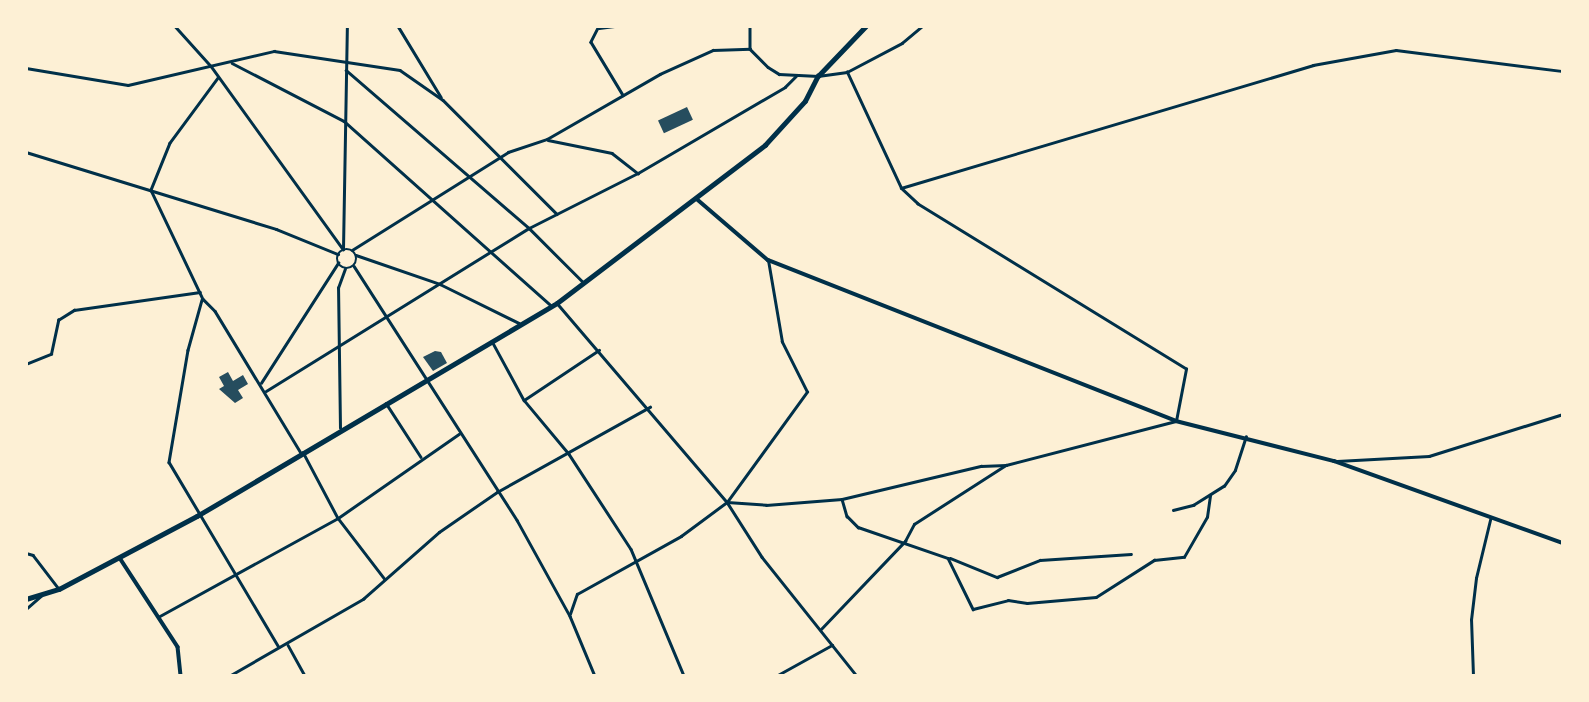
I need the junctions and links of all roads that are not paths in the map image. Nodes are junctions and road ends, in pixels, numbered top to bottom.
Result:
1 (175, 26) edge
2 (347, 26) edge
3 (398, 26) edge
4 (616, 26) edge
5 (750, 26) edge
6 (866, 26) edge
7 (922, 26) edge
8 (599, 27) edge
9 (750, 49) junction
10 (346, 60) junction
11 (232, 62) junction
12 (211, 66) junction
13 (26, 68) edge
14 (346, 70) junction
15 (1563, 71) edge
16 (847, 72) junction
17 (796, 76) junction
18 (818, 76) junction
19 (218, 78) junction
20 (623, 95) junction
21 (443, 100) junction
22 (344, 121) junction
23 (547, 139) junction
24 (26, 152) edge
25 (502, 159) junction
26 (638, 173) junction
27 (469, 177) junction
28 (901, 188) junction
29 (150, 190) junction
30 (697, 199) junction
31 (432, 200) junction
32 (558, 215) junction
33 (529, 228) junction
34 (343, 249) junction
35 (352, 250) junction
36 (338, 254) junction
37 (490, 254) junction
38 (356, 255) junction
39 (768, 260) junction
40 (338, 263) junction
41 (354, 266) junction
42 (345, 269) junction
43 (440, 284) junction
44 (585, 284) junction
45 (200, 292) junction
46 (202, 299) junction
47 (554, 305) junction
48 (390, 317) junction
49 (522, 325) junction
50 (493, 343) junction
51 (339, 348) junction
52 (599, 350) junction
53 (26, 364) edge
54 (425, 380) junction
55 (261, 383) junction
56 (266, 391) junction
57 (524, 400) junction
58 (386, 403) junction
59 (650, 407) junction
60 (1563, 414) edge
61 (1176, 421) junction
62 (340, 428) junction
63 (459, 434) junction
64 (1245, 437) junction
65 (302, 453) junction
66 (569, 454) junction
67 (421, 457) junction
68 (1334, 461) junction
69 (1006, 465) junction
70 (497, 492) junction
71 (1210, 495) junction
72 (842, 499) junction
73 (727, 502) junction
74 (1173, 510) dead end
75 (197, 516) junction
76 (338, 518) junction
77 (1490, 520) junction
78 (905, 541) junction
79 (1563, 543) edge
80 (26, 553) edge
81 (1131, 554) dead end
82 (120, 558) junction
83 (948, 558) junction
84 (636, 560) junction
85 (234, 575) junction
86 (385, 579) junction
87 (59, 589) junction
88 (43, 594) junction
89 (26, 599) edge
90 (26, 609) edge
91 (570, 616) junction
92 (158, 617) junction
93 (821, 629) junction
94 (288, 644) junction
95 (832, 645) junction
96 (279, 647) junction
97 (181, 676) edge
98 (229, 676) edge
99 (305, 676) edge
100 (595, 676) edge
101 (684, 676) edge
102 (776, 676) edge
103 (857, 676) edge
104 (1473, 676) edge

1 - 12 street
2 - 10 street
3 - 21 street
4 - 8 street
5 - 9 street
6 - 18 main road
7 - 16 street
8 - 20 street
9 - 17 street
9 - 20 street
10 - 11 street
10 - 14 street
10 - 21 street
11 - 12 street
11 - 22 street
12 - 13 street
12 - 19 street
14 - 22 street
14 - 27 street
15 - 28 street
16 - 18 street
16 - 28 street
17 - 18 street
17 - 26 street
18 - 30 main road
19 - 29 street
19 - 34 street
20 - 23 street
21 - 25 street
22 - 31 street
22 - 34 street
23 - 25 street
23 - 26 street
24 - 29 street
25 - 27 street
25 - 32 street
26 - 32 street
27 - 31 street
27 - 33 street
28 - 61 street
29 - 36 street
29 - 45 street
30 - 39 street
30 - 44 main road
31 - 35 street
31 - 37 street
32 - 33 street
33 - 37 street
33 - 44 street
34 - 35 street
34 - 36 street
35 - 38 street
36 - 40 street
37 - 43 street
37 - 47 street
38 - 41 street
38 - 43 street
39 - 61 street
39 - 73 street
40 - 42 street
40 - 55 street
41 - 42 street
41 - 48 street
42 - 51 street
43 - 48 street
43 - 49 street
44 - 47 main road
45 - 46 street
45 - 53 street
46 - 55 street
46 - 75 street
47 - 49 main road
47 - 52 street
48 - 51 street
48 - 54 street
49 - 50 main road
50 - 54 main road
50 - 57 street
51 - 56 street
51 - 62 street
52 - 57 street
52 - 59 street
54 - 58 main road
54 - 63 street
55 - 56 street
56 - 65 street
57 - 66 street
58 - 62 main road
58 - 67 street
59 - 66 street
59 - 73 street
60 - 68 street
61 - 64 street
61 - 69 street
62 - 65 main road
63 - 67 street
63 - 70 street
64 - 68 street
64 - 71 street
65 - 75 main road
65 - 76 street
66 - 70 street
66 - 84 street
67 - 76 street
68 - 77 street
69 - 72 street
69 - 78 street
70 - 86 street
70 - 91 street
71 - 74 street
71 - 83 street
72 - 73 street
72 - 78 street
73 - 84 street
73 - 93 street
75 - 82 main road
75 - 85 street
76 - 85 street
76 - 86 street
77 - 79 street
77 - 104 street
78 - 83 street
78 - 93 street
80 - 87 street
81 - 83 street
82 - 87 main road
82 - 92 street
84 - 91 street
84 - 101 street
85 - 92 street
85 - 96 street
86 - 94 street
87 - 88 main road
88 - 89 main road
88 - 90 street
91 - 100 street
92 - 97 street
93 - 95 street
94 - 96 street
94 - 99 street
95 - 102 street
95 - 103 street
96 - 98 street

